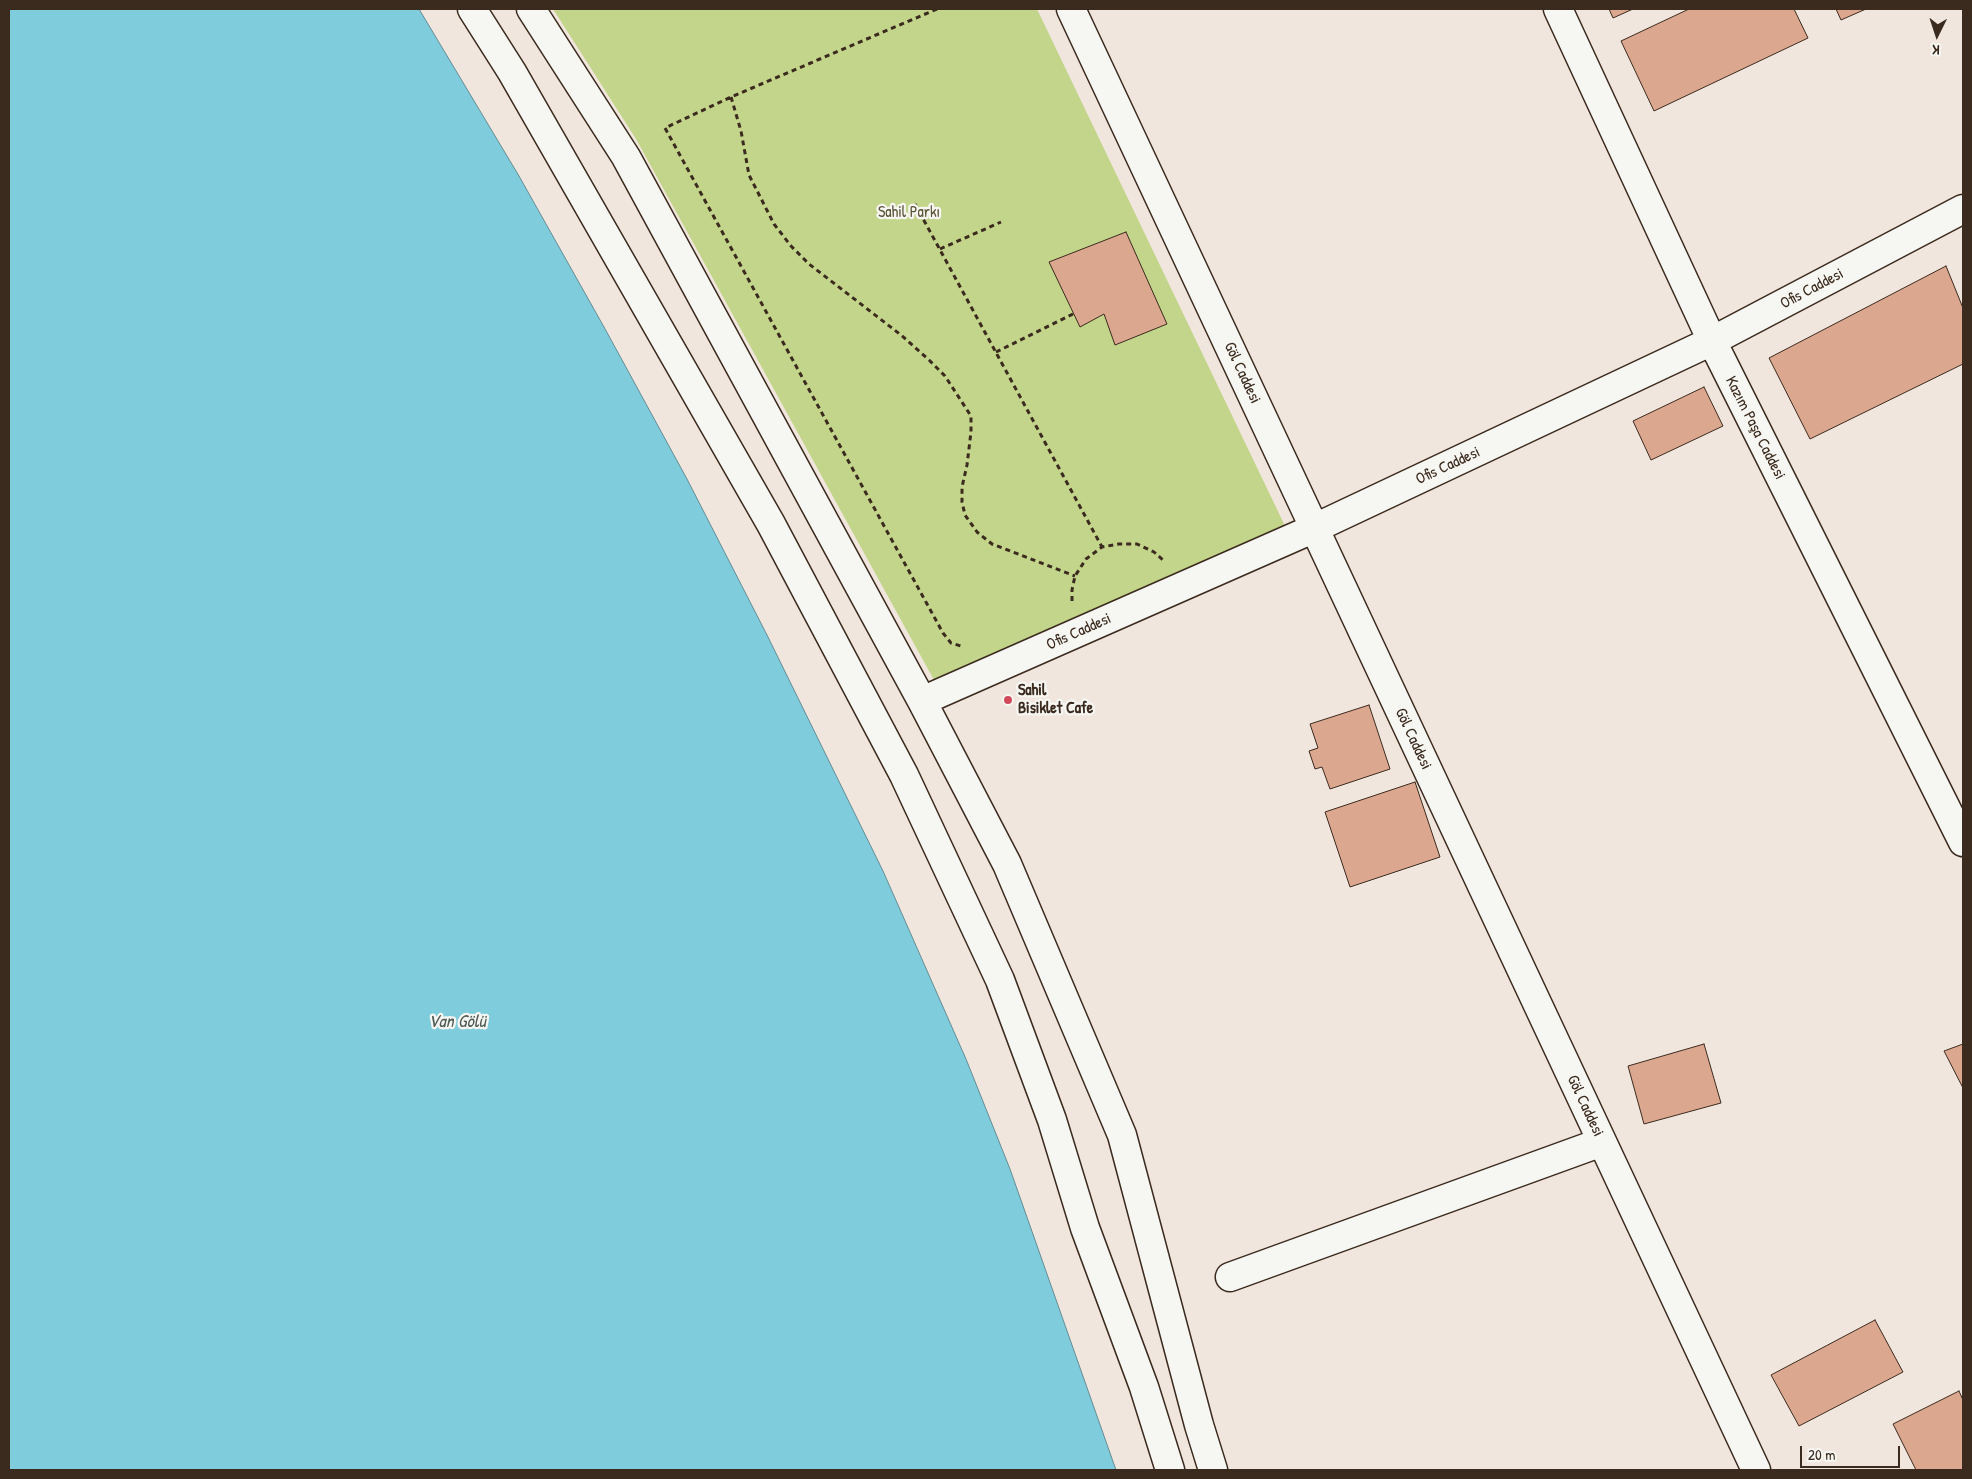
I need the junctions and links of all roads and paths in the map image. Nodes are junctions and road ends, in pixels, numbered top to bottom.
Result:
1 (472, 9) edge
2 (531, 9) edge
3 (937, 9) edge
4 (1071, 9) edge
5 (1558, 9) edge
6 (730, 96) junction
7 (915, 204) dead end
8 (1963, 209) edge
9 (1001, 222) dead end
10 (940, 250) junction
11 (1074, 314) dead end
12 (1712, 342) junction
13 (996, 352) junction
14 (1314, 528) junction
15 (1102, 548) junction
16 (1075, 576) junction
17 (1178, 589) junction
18 (1084, 630) junction
19 (966, 646) dead end
20 (922, 701) junction
21 (1963, 842) edge
22 (1602, 1142) junction
23 (1230, 1277) dead end
24 (1170, 1470) edge
25 (1213, 1470) edge
26 (1756, 1470) edge

1 - 24 street
2 - 20 street
3 - 6 path
4 - 14 street, Göl Caddesi
5 - 12 street, Kazım Paşa Caddesi
6 - 16 path
6 - 19 path
7 - 10 path
8 - 12 street, Ofis Caddesi
9 - 10 path
10 - 13 path
11 - 13 path
12 - 14 street, Ofis Caddesi
12 - 21 street, Kazım Paşa Caddesi
13 - 15 path
14 - 17 street, Ofis Caddesi
14 - 22 street, Göl Caddesi
15 - 16 path
15 - 17 path
16 - 18 path
17 - 18 street, Ofis Caddesi
18 - 20 street, Ofis Caddesi
20 - 25 street
22 - 23 street
22 - 26 street, Göl Caddesi

